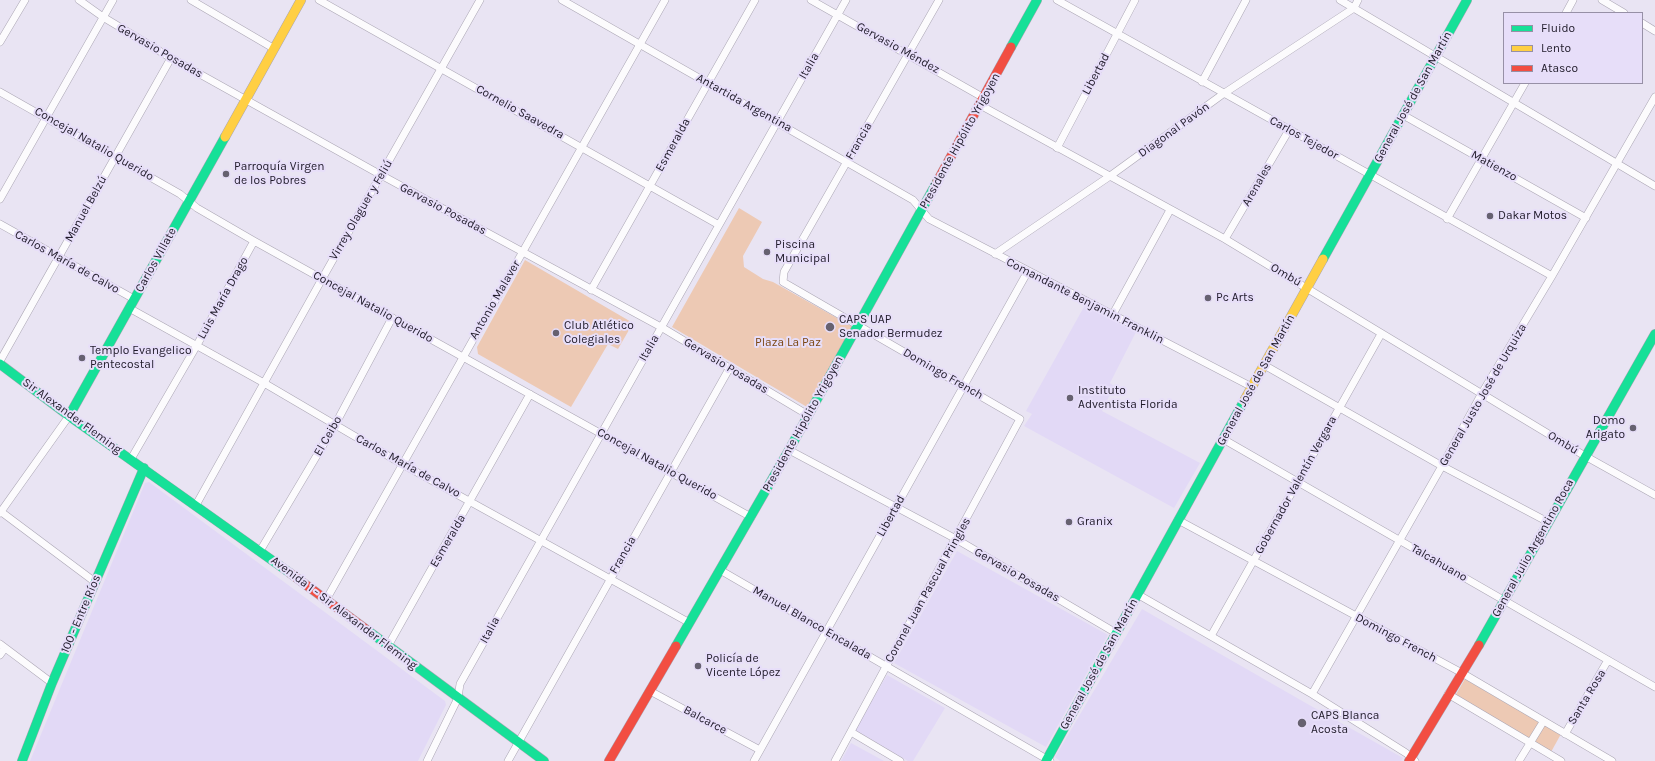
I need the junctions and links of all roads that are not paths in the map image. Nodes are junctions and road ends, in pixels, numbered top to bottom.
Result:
1 (25, 0) edge
2 (79, 0) edge
3 (113, 0) edge
4 (191, 0) edge
5 (301, 0) edge
6 (319, 0) edge
7 (480, 0) edge
8 (562, 0) edge
9 (665, 0) edge
10 (755, 0) edge
11 (811, 0) edge
12 (846, 0) edge
13 (939, 0) edge
14 (1037, 0) edge
15 (1056, 0) edge
16 (1135, 0) edge
17 (1246, 0) edge
18 (1340, 0) edge
19 (1358, 0) edge
20 (1467, 0) edge
21 (1573, 0) edge
22 (1602, 0) edge
23 (1354, 8) junction
24 (1567, 12) edge
25 (1622, 12) edge
26 (838, 15) junction
27 (103, 17) junction
28 (1643, 24) edge
29 (1655, 31) edge
30 (1117, 34) junction
31 (0, 42) edge
32 (640, 44) junction
33 (273, 48) junction
34 (909, 54) junction
35 (1436, 56) junction
36 (171, 58) junction
37 (442, 68) junction
38 (1202, 82) junction
39 (708, 83) junction
40 (1525, 84) edge
41 (0, 92) edge
42 (1223, 94) junction
43 (1655, 97) edge
44 (245, 99) junction
45 (982, 101) junction
46 (1515, 102) junction
47 (1403, 115) junction
48 (46, 117) junction
49 (777, 122) junction
50 (1289, 130) junction
51 (582, 147) junction
52 (1057, 148) junction
53 (115, 156) junction
54 (1482, 159) junction
55 (847, 162) junction
56 (1616, 163) junction
57 (381, 175) junction
58 (1370, 175) junction
59 (1110, 176) junction
60 (650, 186) junction
61 (1655, 186) edge
62 (0, 199) edge
63 (189, 202) junction
64 (1170, 210) junction
65 (922, 211) junction
66 (1586, 218) junction
67 (1447, 219) junction
68 (0, 224) edge
69 (719, 225) junction
70 (1225, 239) junction
71 (254, 241) junction
72 (522, 252) junction
73 (996, 254) junction
74 (58, 258) junction
75 (1028, 271) junction
76 (1552, 276) junction
77 (322, 279) junction
78 (783, 282) joint
79 (1307, 287) junction
80 (592, 290) junction
81 (134, 299) junction
82 (129, 308) junction
83 (1113, 314) junction
84 (392, 318) junction
85 (858, 325) junction
86 (661, 327) junction
87 (1381, 334) junction
88 (1655, 334) edge
89 (197, 345) junction
90 (463, 357) junction
91 (0, 361) edge
92 (0, 364) edge
93 (1264, 365) junction
94 (729, 369) junction
95 (264, 383) junction
96 (964, 386) junction
97 (1252, 387) junction
98 (1482, 393) junction
99 (530, 394) junction
100 (1341, 407) junction
101 (808, 415) junction
102 (69, 416) junction
103 (1020, 419) joint
104 (335, 425) junction
105 (602, 433) junction
106 (1222, 439) junction
107 (789, 450) junction
108 (1585, 456) junction
109 (131, 459) junction
110 (402, 464) junction
111 (1442, 466) junction
112 (144, 468) junction
113 (670, 472) junction
114 (1298, 482) junction
115 (1655, 495) edge
116 (470, 502) junction
117 (196, 505) junction
118 (896, 507) junction
119 (0, 512) edge
120 (751, 517) junction
121 (1178, 520) junction
122 (1548, 522) junction
123 (956, 539) junction
124 (541, 540) junction
125 (1400, 541) junction
126 (260, 551) junction
127 (1254, 561) junction
128 (720, 570) junction
129 (610, 578) junction
130 (94, 582) junction
131 (1137, 594) junction
132 (326, 600) junction
133 (1505, 601) junction
134 (1356, 616) junction
135 (688, 622) junction
136 (827, 630) junction
137 (1116, 633) junction
138 (1210, 636) junction
139 (2, 646) edge
140 (388, 646) junction
141 (0, 655) edge
142 (1608, 660) junction
143 (886, 666) junction
144 (1462, 673) junction
145 (52, 682) junction
146 (1655, 687) edge
147 (650, 691) junction
148 (1312, 694) junction
149 (1448, 694) junction
150 (458, 698) junction
151 (1543, 722) junction
152 (851, 732) junction
153 (1565, 734) junction
154 (518, 742) junction
155 (1531, 743) junction
156 (760, 750) junction
157 (1048, 760) edge
158 (1412, 760) edge
159 (22, 761) edge
160 (427, 761) edge
161 (508, 761) edge
162 (544, 761) edge
163 (609, 761) edge
164 (754, 761) edge
165 (835, 761) edge
166 (900, 761) edge
167 (1519, 761) edge
168 (1561, 761) edge
169 (1612, 761) edge

1 - 31 street
2 - 27 street, Gervasio Posadas
3 - 27 street
4 - 33 street
5 - 33 street, Carlos Villate
6 - 37 street, Cornelio Saavedra
7 - 37 street, Virrey Olaguer y Feliú
8 - 32 street, Antartida Argentina
9 - 32 street, Antonio Malaver
10 - 39 street, Esmeralda
11 - 26 street, Gervasio Méndez
12 - 26 street, Italia
13 - 34 street, Francia
14 - 45 street, Presidente Hipólito Yrigoyen
15 - 30 street, Carlos Tejedor
16 - 30 street, Libertad
17 - 38 street
18 - 23 street
19 - 23 street
20 - 35 street, General José de San Martín
21 - 24 street
22 - 25 street
23 - 35 street
23 - 42 street, Diagonal Pavón
26 - 34 street, Gervasio Méndez
26 - 49 street, Italia
27 - 36 street, Gervasio Posadas
27 - 48 street
28 - 29 street
30 - 38 street, Carlos Tejedor
30 - 52 street, Libertad
32 - 39 street, Antartida Argentina
32 - 51 street, Antonio Malaver
33 - 44 street, Carlos Villate
34 - 45 street, Gervasio Méndez
34 - 55 street, Francia
35 - 46 street
35 - 47 street, General José de San Martín
36 - 44 street, Gervasio Posadas
36 - 53 street, Manuel Belzú
37 - 51 street, Cornelio Saavedra
37 - 57 street, Virrey Olaguer y Feliú
38 - 42 street, Carlos Tejedor
39 - 49 street, Antartida Argentina
39 - 60 street, Esmeralda
40 - 46 street
41 - 48 street, Concejal Natalio Querido
42 - 50 street, Carlos Tejedor
42 - 59 street, Diagonal Pavón
43 - 56 street, General Justo José de Urquiza
44 - 57 street, Gervasio Posadas
44 - 63 street, Carlos Villate
45 - 52 street, Ombú
45 - 65 street, Presidente Hipólito Yrigoyen
46 - 54 street
46 - 56 street
47 - 54 street, Matienzo
47 - 58 street, General José de San Martín
48 - 53 street, Concejal Natalio Querido
48 - 62 street
49 - 55 street, Antartida Argentina
49 - 69 street, Italia
50 - 58 street, Carlos Tejedor
50 - 70 street, Arenales
51 - 60 street, Cornelio Saavedra
51 - 72 street, Antonio Malaver
52 - 59 street, Ombú
53 - 63 street, Concejal Natalio Querido
53 - 74 street, Manuel Belzú
54 - 66 street, Matienzo
54 - 67 street
55 - 65 street, Antartida Argentina
55 - 78 street, Francia
56 - 61 street
56 - 66 street, General Justo José de Urquiza
57 - 72 street, Gervasio Posadas
57 - 77 street, Virrey Olaguer y Feliú
58 - 67 street, Carlos Tejedor
58 - 79 street, General José de San Martín
59 - 64 street, Ombú
59 - 73 street, Diagonal Pavón
60 - 69 street, Cornelio Saavedra
60 - 80 street, Esmeralda
63 - 71 street, Concejal Natalio Querido
63 - 81 street, Carlos Villate
64 - 70 street, Ombú
64 - 83 street
65 - 73 street, Comandante Benjamin Franklin
65 - 85 street, Presidente Hipólito Yrigoyen
66 - 76 street, General Justo José de Urquiza
67 - 76 street, Carlos Tejedor
68 - 74 street, Carlos María de Calvo
69 - 86 street, Italia
70 - 79 street, Ombú
71 - 77 street, Concejal Natalio Querido
71 - 89 street, Luis María Drago
72 - 80 street, Gervasio Posadas
72 - 90 street, Antonio Malaver
73 - 75 street, Comandante Benjamin Franklin
74 - 81 street, Carlos María de Calvo
74 - 91 street, Manuel Belzú
75 - 83 street, Comandante Benjamin Franklin
75 - 96 street, Libertad
76 - 98 street, General Justo José de Urquiza
77 - 84 street, Concejal Natalio Querido
77 - 95 street, Virrey Olaguer y Feliú
78 - 85 street, Domingo French
79 - 87 street, Ombú
79 - 93 street, General José de San Martín
80 - 86 street, Gervasio Posadas
81 - 82 street, Carlos Villate
82 - 89 street, Carlos María de Calvo
82 - 102 street, Carlos Villate
83 - 97 street, Comandante Benjamin Franklin
84 - 90 street, Concejal Natalio Querido
84 - 104 street, El Ceibo
85 - 96 street, Domingo French
85 - 101 street, Presidente Hipólito Yrigoyen
86 - 94 street, Gervasio Posadas
86 - 105 street, Italia
87 - 98 street, Ombú
87 - 100 street, Gobernador Valentín Vergara
88 - 108 street, General Julio Argentino Roca
89 - 95 street, Carlos María de Calvo
89 - 109 street, Luis María Drago
90 - 99 street, Concejal Natalio Querido
90 - 110 street, Antonio Malaver
92 - 102 street, Sir Alexander Fleming
93 - 97 street, General José de San Martín
93 - 100 street
94 - 101 street, Gervasio Posadas
94 - 113 street, Francia
95 - 104 street, Carlos María de Calvo
95 - 117 street, Virrey Olaguer y Feliú
96 - 103 street, Domingo French
96 - 118 street, Libertad
97 - 106 street, General José de San Martín
98 - 108 street, Ombú
98 - 111 street, General Justo José de Urquiza
99 - 105 street, Concejal Natalio Querido
99 - 116 street, Esmeralda
100 - 111 street
100 - 114 street, Gobernador Valentín Vergara
101 - 107 street, Presidente Hipólito Yrigoyen
102 - 109 street, Sir Alexander Fleming
102 - 119 street, Carlos Villate
103 - 123 street, Coronel Juan Pascual Pringles
104 - 110 street, Carlos María de Calvo
104 - 126 street, El Ceibo
105 - 113 street, Concejal Natalio Querido
105 - 124 street, Italia
106 - 114 street, Talcahuano
106 - 121 street, General José de San Martín
107 - 118 street, Gervasio Posadas
107 - 120 street, Presidente Hipólito Yrigoyen
108 - 115 street, Ombú
108 - 122 street, General Julio Argentino Roca
109 - 112 street, Sir Alexander Fleming
110 - 116 street, Carlos María de Calvo
110 - 132 street, Antonio Malaver
111 - 122 street
111 - 125 street, General Justo José de Urquiza
112 - 117 street, Avenida 1 - Sir Alexander Fleming
112 - 130 street, 100 - Entre Ríos
113 - 120 street, Concejal Natalio Querido
113 - 129 street, Francia
114 - 125 street, Talcahuano
114 - 127 street, Gobernador Valentín Vergara
116 - 124 street, Carlos María de Calvo
116 - 140 street, Esmeralda
117 - 126 street, Avenida 1 - Sir Alexander Fleming
118 - 123 street, Gervasio Posadas
118 - 136 street, Libertad
119 - 130 street
120 - 128 street, Presidente Hipólito Yrigoyen
121 - 127 street, Domingo French
121 - 131 street, General José de San Martín
122 - 133 street, General Julio Argentino Roca
123 - 137 street, Gervasio Posadas
123 - 143 street, Coronel Juan Pascual Pringles
124 - 129 street, Carlos María de Calvo
124 - 150 street, Italia
125 - 133 street, Talcahuano
125 - 134 street, General Justo José de Urquiza
126 - 132 street, Avenida 1 - Sir Alexander Fleming
127 - 134 street, Domingo French
127 - 138 street, Gobernador Valentín Vergara
128 - 135 street, Presidente Hipólito Yrigoyen
128 - 136 street, Manuel Blanco Encalada
129 - 135 street, Carlos María de Calvo
129 - 154 street, Francia
130 - 145 street, 100 - Entre Ríos
131 - 137 street, General José de San Martín
131 - 138 street
132 - 140 street, Avenida 1 - Sir Alexander Fleming
133 - 142 street, Talcahuano
133 - 144 street, General Julio Argentino Roca
134 - 144 street, Domingo French
134 - 148 street, General Justo José de Urquiza
135 - 147 street, Presidente Hipólito Yrigoyen
136 - 143 street, Manuel Blanco Encalada
136 - 156 street, Libertad
137 - 157 street, General José de San Martín
138 - 148 street
139 - 141 street
139 - 145 street
140 - 150 street, Avenida 1 - Sir Alexander Fleming
142 - 146 street, Talcahuano
142 - 153 street, Santa Rosa
143 - 152 street, Coronel Juan Pascual Pringles
143 - 157 street, Manuel Blanco Encalada
144 - 149 street, General Julio Argentino Roca
144 - 151 street, Domingo French
145 - 159 street, 100 - Entre Ríos
147 - 156 street, Balcarce
147 - 163 street, Presidente Hipólito Yrigoyen
148 - 158 street
149 - 155 street
149 - 158 street, General Julio Argentino Roca
150 - 154 street, Avenida 1 - Sir Alexander Fleming
150 - 160 street, Italia
151 - 153 street, Domingo French
151 - 155 street
152 - 165 street, Coronel Juan Pascual Pringles
152 - 166 street
153 - 169 street, Domingo French
154 - 161 street, Francia
154 - 162 street, Avenida 1 - Sir Alexander Fleming
155 - 167 street
155 - 168 street
156 - 164 street, Libertad

